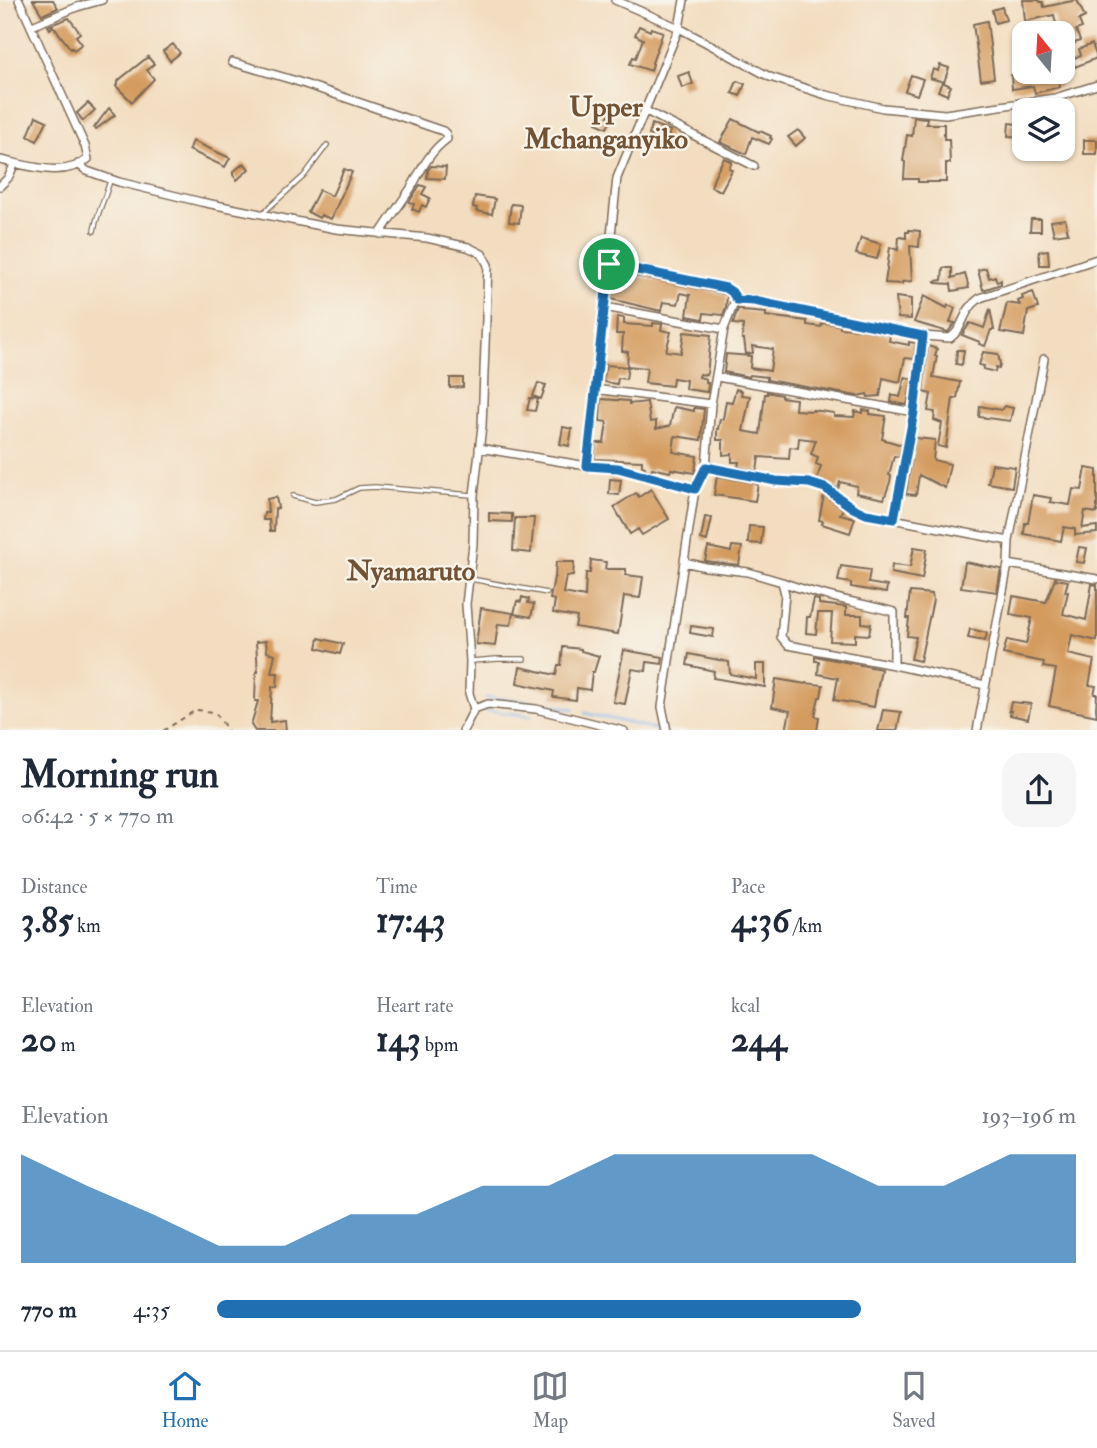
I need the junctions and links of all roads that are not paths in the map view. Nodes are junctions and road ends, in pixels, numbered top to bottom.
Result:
1 (19, 0) edge
2 (102, 0) edge
3 (615, 0) edge
4 (684, 0) edge
5 (32, 26) junction
6 (679, 28) junction
7 (232, 62) dead end
8 (1097, 85) edge
9 (646, 111) junction
10 (327, 145) dead end
11 (0, 160) edge
12 (15, 163) junction
13 (78, 164) junction
14 (754, 166) dead end
15 (111, 179) junction
16 (0, 186) edge
17 (262, 214) junction
18 (94, 230) dead end
19 (380, 234) junction
20 (1097, 259) edge
21 (609, 264) junction
22 (737, 300) junction
23 (604, 307) junction
24 (724, 329) junction
25 (923, 336) junction
26 (1044, 359) dead end
27 (716, 377) junction
28 (594, 389) junction
29 (711, 404) junction
30 (914, 412) junction
31 (478, 448) junction
32 (587, 466) junction
33 (706, 467) junction
34 (695, 489) junction
35 (474, 495) junction
36 (293, 496) dead end
37 (894, 519) junction
38 (1009, 541) junction
39 (684, 562) junction
40 (1008, 564) junction
41 (468, 579) junction
42 (1097, 579) edge
43 (782, 582) junction
44 (547, 593) dead end
45 (524, 659) dead end
46 (470, 661) junction
47 (894, 665) junction
48 (985, 685) junction
49 (474, 709) junction
50 (463, 730) edge
51 (624, 730) edge
52 (667, 730) edge
53 (976, 730) edge

1 - 5 street
2 - 5 street
3 - 6 street
4 - 6 street
5 - 13 street
6 - 8 street
6 - 9 street
7 - 19 street
9 - 14 street
9 - 21 street
10 - 17 lane
11 - 12 street
12 - 13 street
12 - 16 street
13 - 15 street
15 - 17 street
15 - 18 lane
17 - 19 street
19 - 31 street
20 - 25 street
21 - 22 street
21 - 23 street
22 - 24 street
22 - 25 street
23 - 24 street
23 - 28 street
24 - 27 street
25 - 30 street
26 - 38 street
27 - 29 street
27 - 30 street
28 - 29 street
28 - 32 street
29 - 33 street
30 - 37 street
31 - 32 street
31 - 35 street
32 - 34 street
33 - 34 street
33 - 37 street
34 - 39 street
35 - 36 lane
35 - 41 street
37 - 38 street
38 - 40 street
39 - 43 street
39 - 52 street
40 - 42 street
40 - 48 street
41 - 44 lane
41 - 46 street
43 - 47 street
43 - 47 street
45 - 46 lane
46 - 49 street
47 - 48 street
48 - 53 street
49 - 50 street
49 - 51 street

